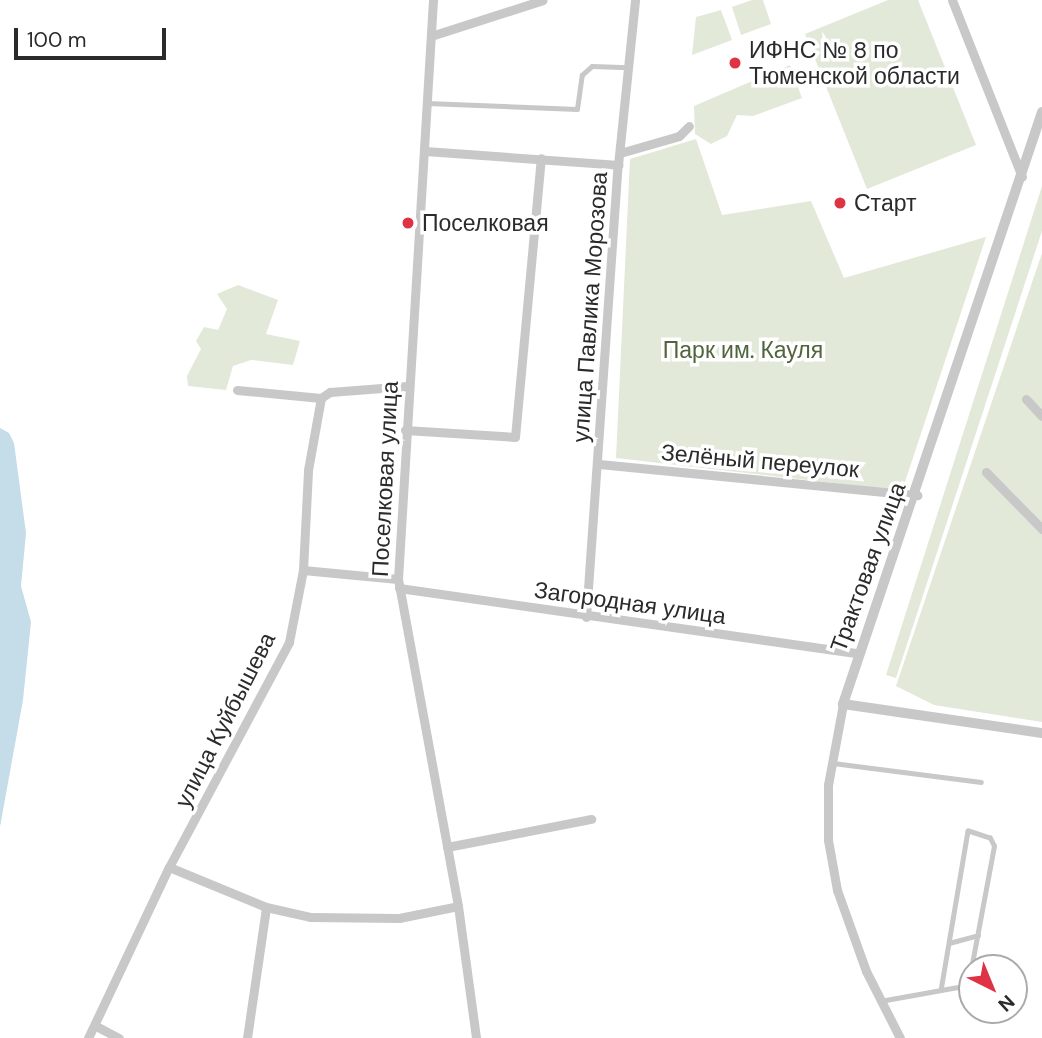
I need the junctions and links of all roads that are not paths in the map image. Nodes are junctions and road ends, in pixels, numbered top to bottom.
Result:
1 (433, 0) edge
2 (543, 0) edge
3 (635, 0) edge
4 (952, 0) edge
5 (517, 5) edge
6 (434, 35) junction
7 (629, 67) junction
8 (427, 103) junction
9 (1042, 112) edge
10 (689, 126) dead end
11 (1040, 129) edge
12 (425, 151) junction
13 (620, 153) junction
14 (541, 158) junction
15 (618, 165) junction
16 (1022, 177) junction
17 (408, 386) junction
18 (237, 390) dead end
19 (321, 398) junction
20 (1026, 399) dead end
21 (1042, 416) edge
22 (405, 430) junction
23 (599, 464) junction
24 (986, 472) dead end
25 (917, 495) junction
26 (1042, 528) edge
27 (303, 570) junction
28 (398, 584) junction
29 (586, 617) junction
30 (857, 653) junction
31 (844, 704) junction
32 (1042, 733) edge
33 (832, 763) junction
34 (982, 782) dead end
35 (591, 819) dead end
36 (447, 847) junction
37 (169, 867) junction
38 (458, 906) junction
39 (266, 907) junction
40 (978, 935) junction
41 (949, 943) junction
42 (941, 990) junction
43 (879, 1001) junction
44 (96, 1026) junction
45 (88, 1038) edge
46 (119, 1038) edge
47 (247, 1038) edge
48 (477, 1038) edge
49 (900, 1038) edge

1 - 6 street, Поселковая улица
2 - 5 street
3 - 7 street, улица Павлика Морозова
4 - 16 street
5 - 6 street
6 - 8 street, Поселковая улица
7 - 8 lane
7 - 13 street, улица Павлика Морозова
8 - 12 street, Поселковая улица
9 - 11 street, Трактовая улица
10 - 13 street
11 - 16 street, Трактовая улица
12 - 14 street
12 - 17 street, Поселковая улица
13 - 15 street, улица Павлика Морозова
14 - 15 street
14 - 22 street
15 - 23 street, улица Павлика Морозова
16 - 25 street, Трактовая улица
17 - 19 street
17 - 22 street, Поселковая улица
18 - 19 street
19 - 27 street, улица Куйбышева
20 - 21 street
22 - 28 street, Поселковая улица
23 - 25 street, Зелёный переулок
23 - 29 street, улица Павлика Морозова
24 - 26 street
25 - 30 street, Трактовая улица
27 - 28 street, Загородная улица
27 - 37 street, улица Куйбышева
28 - 29 street, Загородная улица
28 - 36 street, Поселковая улица
29 - 30 street, Загородная улица
30 - 31 street, Трактовая улица
31 - 32 street
31 - 33 street, Трактовая улица
33 - 34 lane
33 - 43 street, Трактовая улица
35 - 36 street
36 - 38 street, Поселковая улица
37 - 39 street
37 - 44 street, улица Куйбышева
38 - 39 street
38 - 48 street, Поселковая улица
39 - 47 street
40 - 41 lane
40 - 41 lane
40 - 42 lane
41 - 42 lane
42 - 43 lane
43 - 49 street, Трактовая улица
44 - 45 street, улица Куйбышева
44 - 46 street

